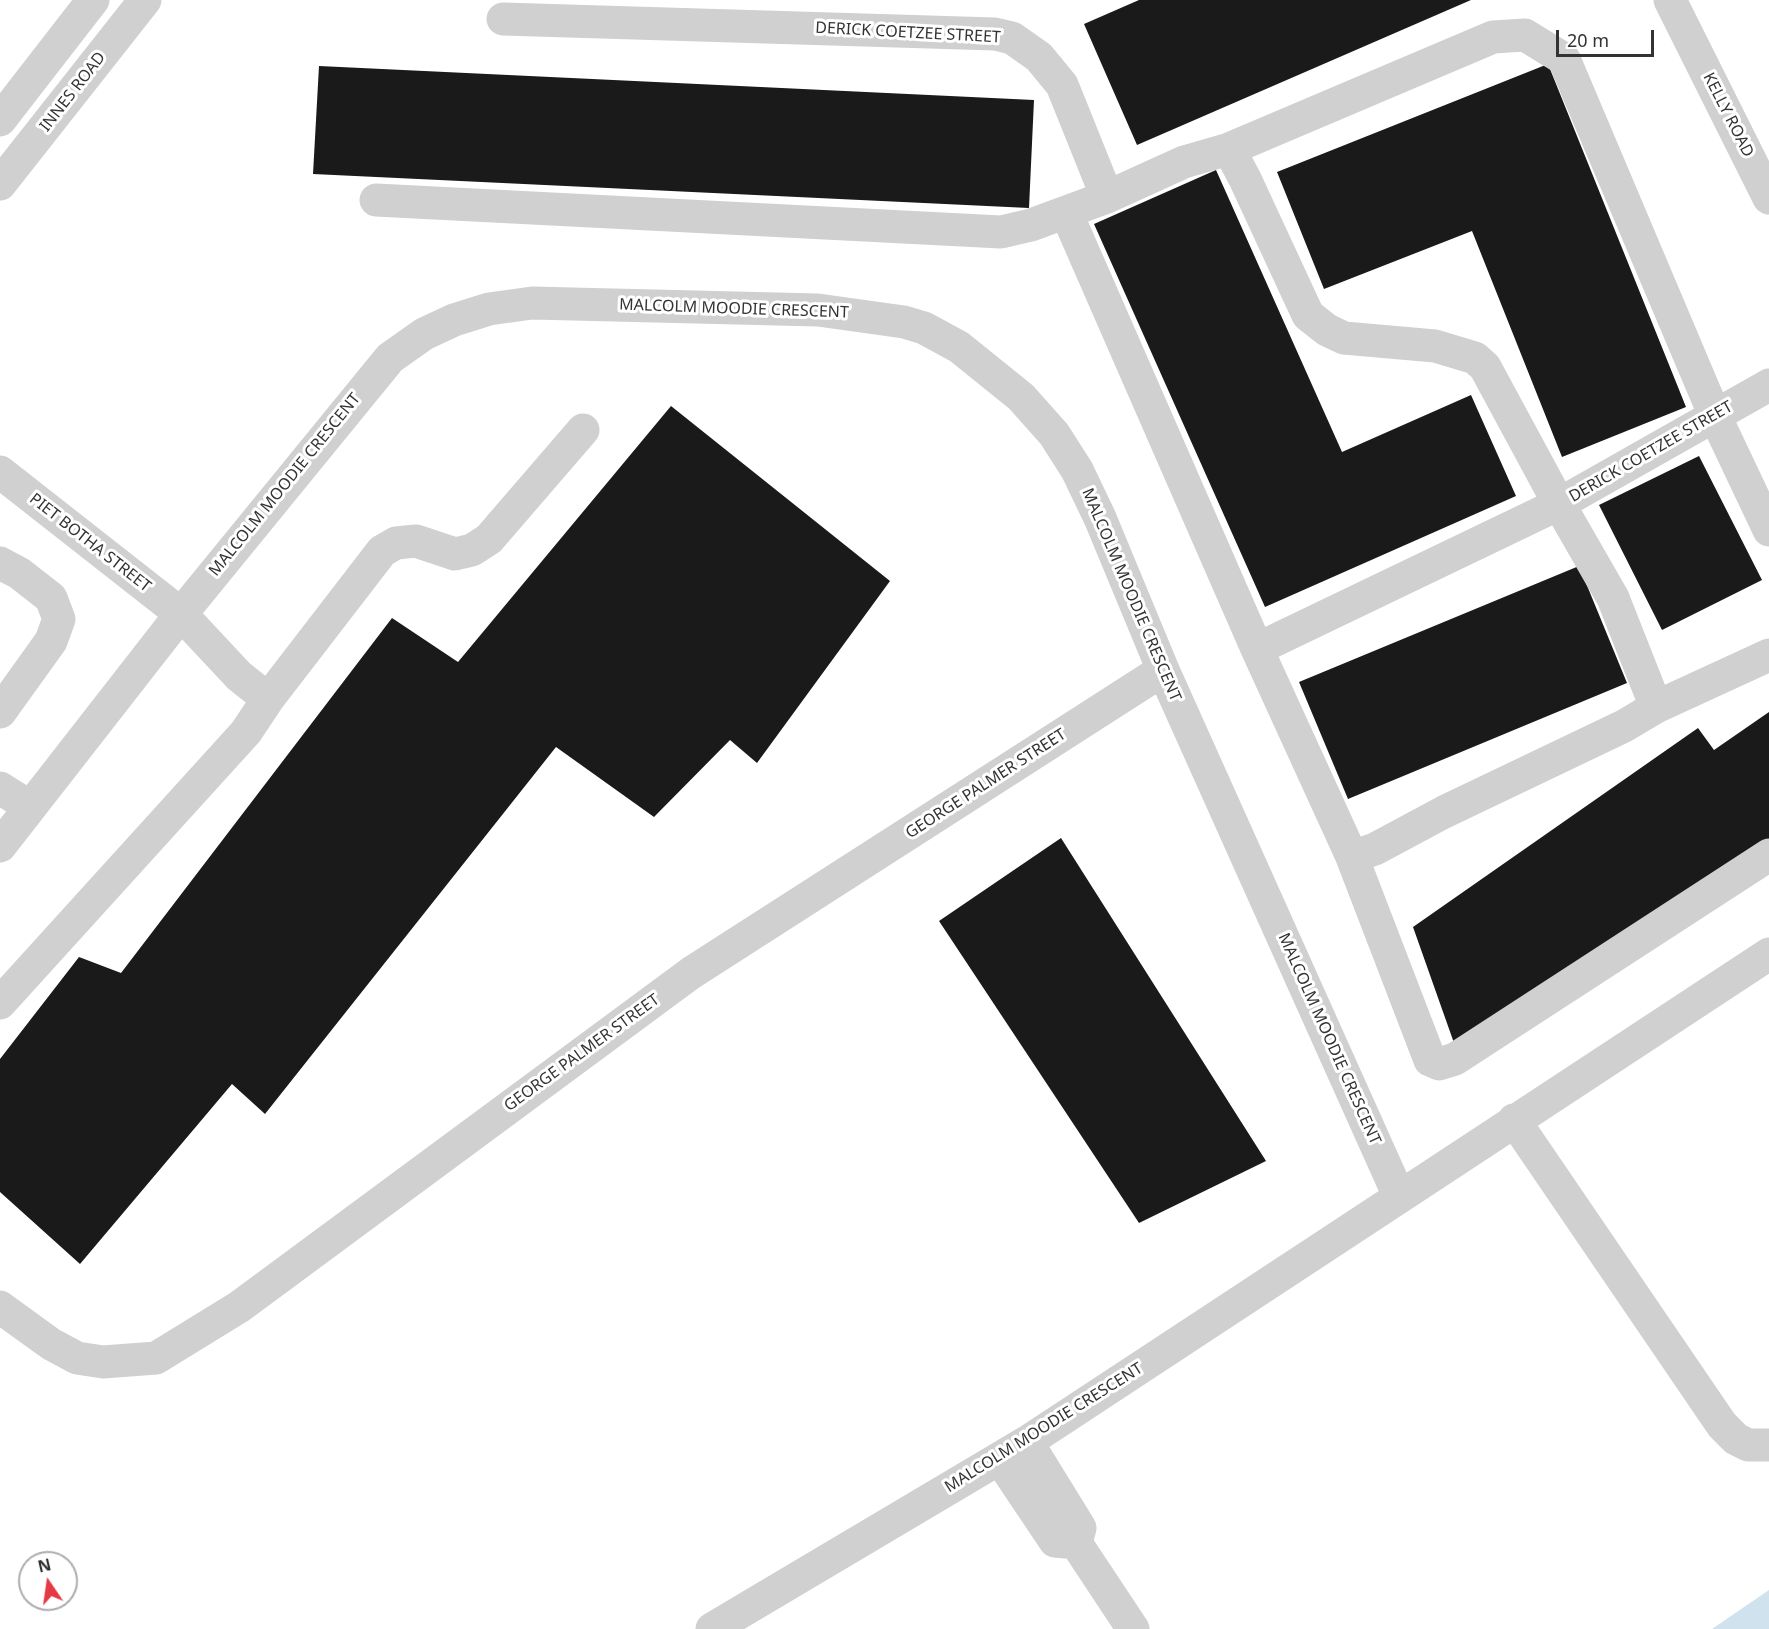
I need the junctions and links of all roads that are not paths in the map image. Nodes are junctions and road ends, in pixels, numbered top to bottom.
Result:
1 (93, 0) edge
2 (145, 0) edge
3 (1670, 0) edge
4 (503, 19) dead end
5 (0, 120) edge
6 (1229, 149) junction
7 (0, 184) edge
8 (1107, 197) junction
9 (1769, 198) edge
10 (376, 200) dead end
11 (1066, 212) junction
12 (1769, 385) edge
13 (1715, 416) junction
14 (583, 430) dead end
15 (0, 472) edge
16 (1559, 504) junction
17 (1769, 530) edge
18 (0, 563) edge
19 (181, 614) junction
20 (1257, 649) junction
21 (1769, 655) edge
22 (1163, 670) junction
23 (268, 699) junction
24 (1656, 707) junction
25 (0, 712) edge
26 (0, 788) edge
27 (30, 807) junction
28 (0, 846) edge
29 (1769, 855) edge
30 (1352, 856) junction
31 (1769, 954) edge
32 (0, 1003) edge
33 (1514, 1120) junction
34 (1399, 1196) junction
35 (0, 1307) edge
36 (1027, 1442) junction
37 (1769, 1445) edge
38 (1000, 1459) junction
39 (1076, 1543) junction
40 (712, 1629) edge
41 (1133, 1629) edge

1 - 5 street
2 - 7 street, INNES ROAD
3 - 9 street, KELLY ROAD
4 - 8 street, DERICK COETZEE STREET
6 - 8 street
6 - 13 street
6 - 16 street, DERICK COETZEE STREET
8 - 11 street
10 - 11 street
11 - 20 street
12 - 13 street, DERICK COETZEE STREET
13 - 16 street, DERICK COETZEE STREET
13 - 17 street
14 - 23 street
15 - 19 street, PIET BOTHA STREET
16 - 20 street
16 - 24 street
18 - 25 street
19 - 22 street, MALCOLM MOODIE CRESCENT
19 - 23 street, PIET BOTHA STREET
19 - 27 street, MALCOLM MOODIE CRESCENT
20 - 30 street
21 - 24 street
22 - 34 street, MALCOLM MOODIE CRESCENT
22 - 35 street, GEORGE PALMER STREET
23 - 32 street
24 - 30 street
26 - 27 street
27 - 28 street, MALCOLM MOODIE CRESCENT
29 - 30 street
31 - 33 street, MALCOLM MOODIE CRESCENT
33 - 34 street, MALCOLM MOODIE CRESCENT
33 - 37 street
34 - 36 street, MALCOLM MOODIE CRESCENT
36 - 38 street, MALCOLM MOODIE CRESCENT
36 - 39 street
38 - 39 street
38 - 40 street, MALCOLM MOODIE CRESCENT
39 - 41 street

